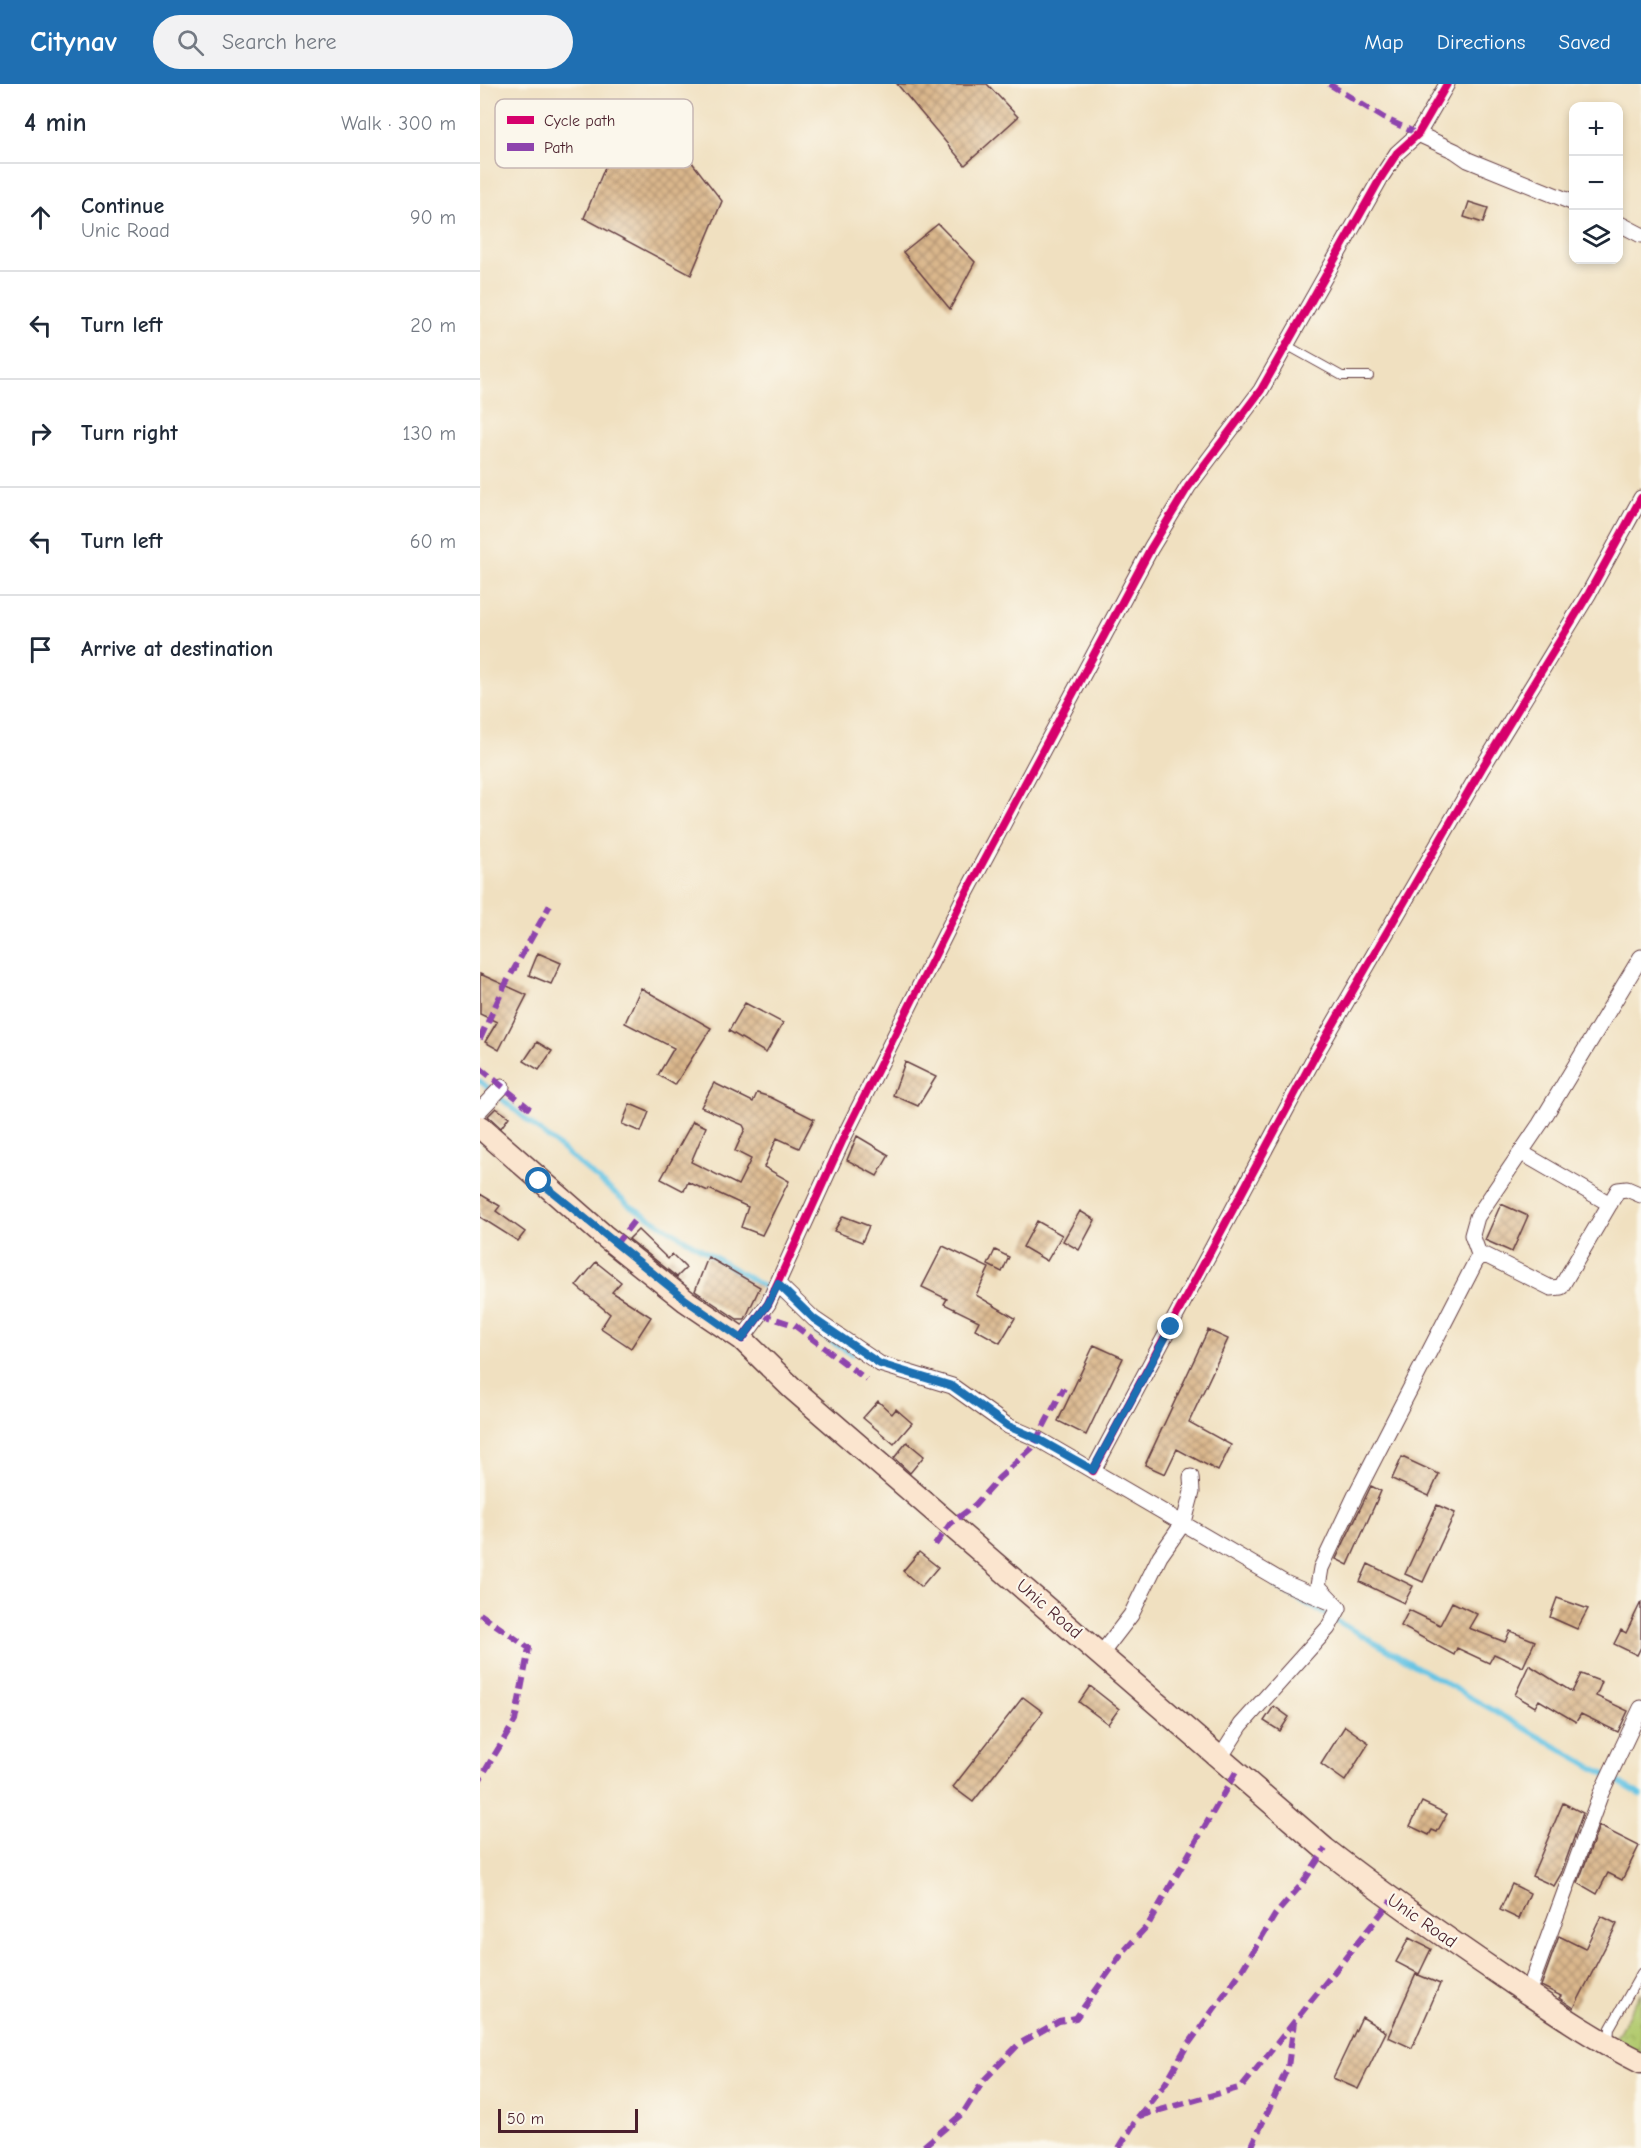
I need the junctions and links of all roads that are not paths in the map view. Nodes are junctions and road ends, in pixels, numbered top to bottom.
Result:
1 (1447, 84) edge
2 (1418, 134) junction
3 (1569, 200) edge
4 (1623, 226) edge
5 (1641, 235) edge
6 (1288, 346) junction
7 (1369, 376) dead end
8 (1641, 498) edge
9 (1641, 957) edge
10 (502, 1087) dead end
11 (483, 1107) edge
12 (480, 1127) edge
13 (1522, 1153) junction
14 (1641, 1195) edge
15 (1610, 1204) junction
16 (1480, 1257) junction
17 (778, 1284) junction
18 (742, 1339) junction
19 (1093, 1470) junction
20 (1191, 1477) dead end
21 (1181, 1528) junction
22 (1337, 1606) junction
23 (1101, 1654) junction
24 (1641, 1708) edge
25 (1220, 1758) junction
26 (1641, 1973) edge
27 (1528, 1994) junction
28 (1608, 2046) junction
29 (1641, 2062) edge

1 - 2 street
2 - 3 street
2 - 6 street
4 - 5 street
6 - 7 lane
6 - 17 street
8 - 19 street
9 - 13 street
10 - 11 street
12 - 18 main road, Unic Road
13 - 15 street
13 - 16 street
14 - 15 street
15 - 16 street
16 - 22 street
17 - 18 street
17 - 19 street
18 - 23 main road, Unic Road
19 - 21 street
20 - 21 street
21 - 22 street
21 - 23 street
22 - 25 street
23 - 25 main road, Unic Road
24 - 27 street
25 - 27 main road, Unic Road
26 - 28 lane
27 - 28 main road, Unic Road
28 - 29 main road, Unic Road

